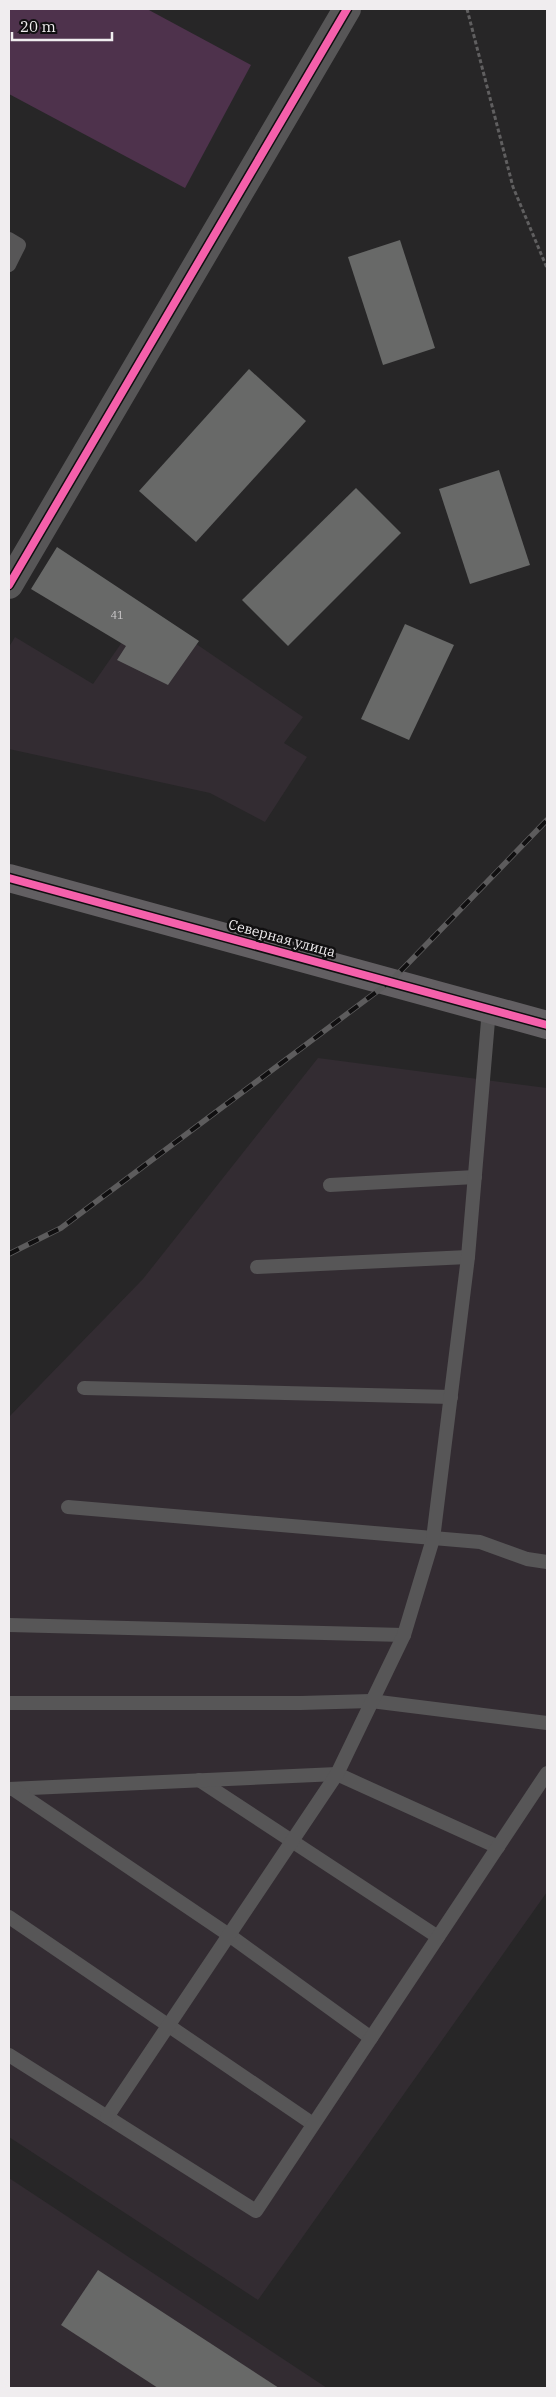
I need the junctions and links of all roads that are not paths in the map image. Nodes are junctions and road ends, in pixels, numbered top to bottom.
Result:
1 (347, 9) edge
2 (9, 239) edge
3 (9, 264) edge
4 (9, 585) edge
5 (9, 878) edge
6 (489, 1008) junction
7 (547, 1025) edge
8 (475, 1178) junction
9 (330, 1185) dead end
10 (468, 1257) junction
11 (257, 1267) dead end
12 (84, 1388) dead end
13 (451, 1397) junction
14 (68, 1507) dead end
15 (433, 1539) junction
16 (547, 1562) edge
17 (9, 1625) edge
18 (404, 1634) junction
19 (371, 1701) junction
20 (9, 1703) edge
21 (547, 1722) edge
22 (547, 1773) edge
23 (337, 1774) junction
24 (200, 1780) junction
25 (11, 1789) edge
26 (293, 1840) junction
27 (498, 1847) junction
28 (9, 1917) edge
29 (229, 1935) junction
30 (438, 1937) junction
31 (169, 2024) junction
32 (371, 2038) junction
33 (9, 2054) edge
34 (107, 2117) junction
35 (313, 2124) junction

1 - 4 street
2 - 3 lane
5 - 6 street, Северная улица
6 - 7 street, Северная улица
6 - 8 lane
8 - 9 lane
8 - 10 lane
10 - 11 lane
10 - 13 lane
12 - 13 lane
13 - 15 lane
14 - 15 lane
15 - 16 lane
15 - 18 lane
17 - 18 lane
18 - 19 lane
19 - 20 lane
19 - 21 lane
19 - 23 lane
22 - 27 lane
23 - 24 lane
23 - 26 lane
23 - 27 lane
24 - 25 lane
24 - 26 lane
25 - 29 lane
26 - 29 lane
26 - 30 lane
27 - 30 lane
28 - 31 lane
29 - 31 lane
29 - 32 lane
30 - 32 lane
31 - 34 lane
31 - 35 lane
32 - 35 lane
33 - 34 lane
34 - 35 lane

